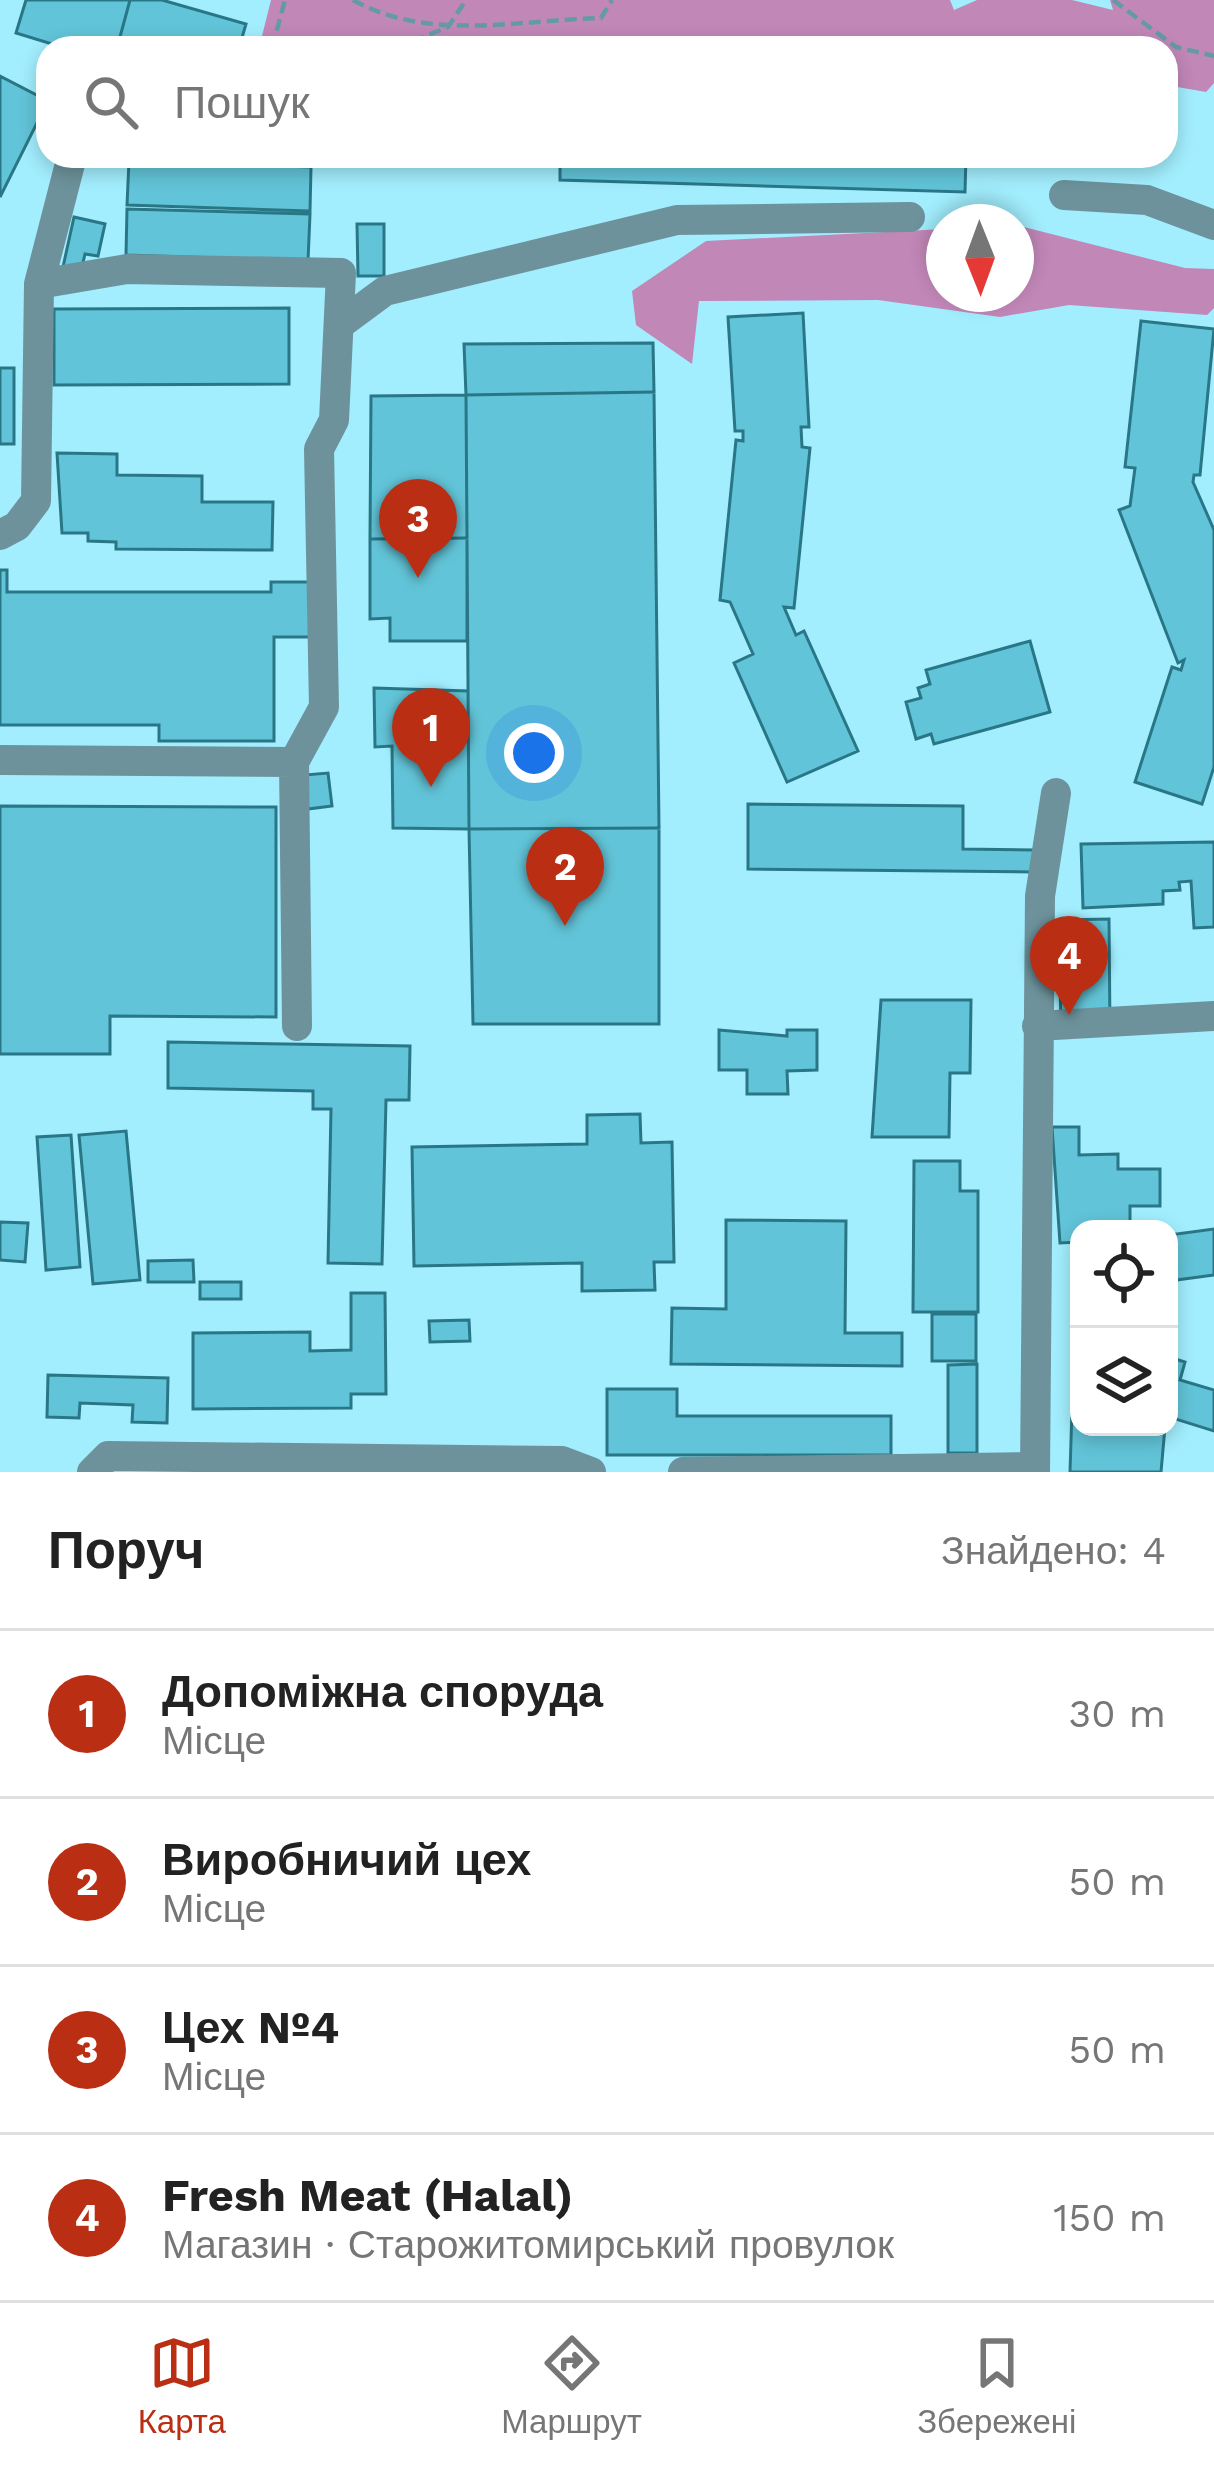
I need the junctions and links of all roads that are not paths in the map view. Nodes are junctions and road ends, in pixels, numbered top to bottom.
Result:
1 (69, 168) edge
2 (1064, 194) dead end
3 (910, 217) dead end
4 (1214, 225) edge
5 (39, 284) junction
6 (339, 325) junction
7 (0, 535) edge
8 (0, 760) edge
9 (294, 762) junction
10 (1056, 793) dead end
11 (1214, 1016) edge
12 (297, 1026) dead end
13 (1037, 1026) junction
14 (1035, 1470) edge
15 (92, 1472) edge
16 (592, 1472) edge
17 (683, 1472) edge

1 - 5 street
2 - 4 street
3 - 6 street
5 - 6 street
5 - 7 street
6 - 9 street
8 - 9 street
9 - 12 street
10 - 13 street
11 - 13 street
13 - 14 street
14 - 17 street
15 - 16 street

